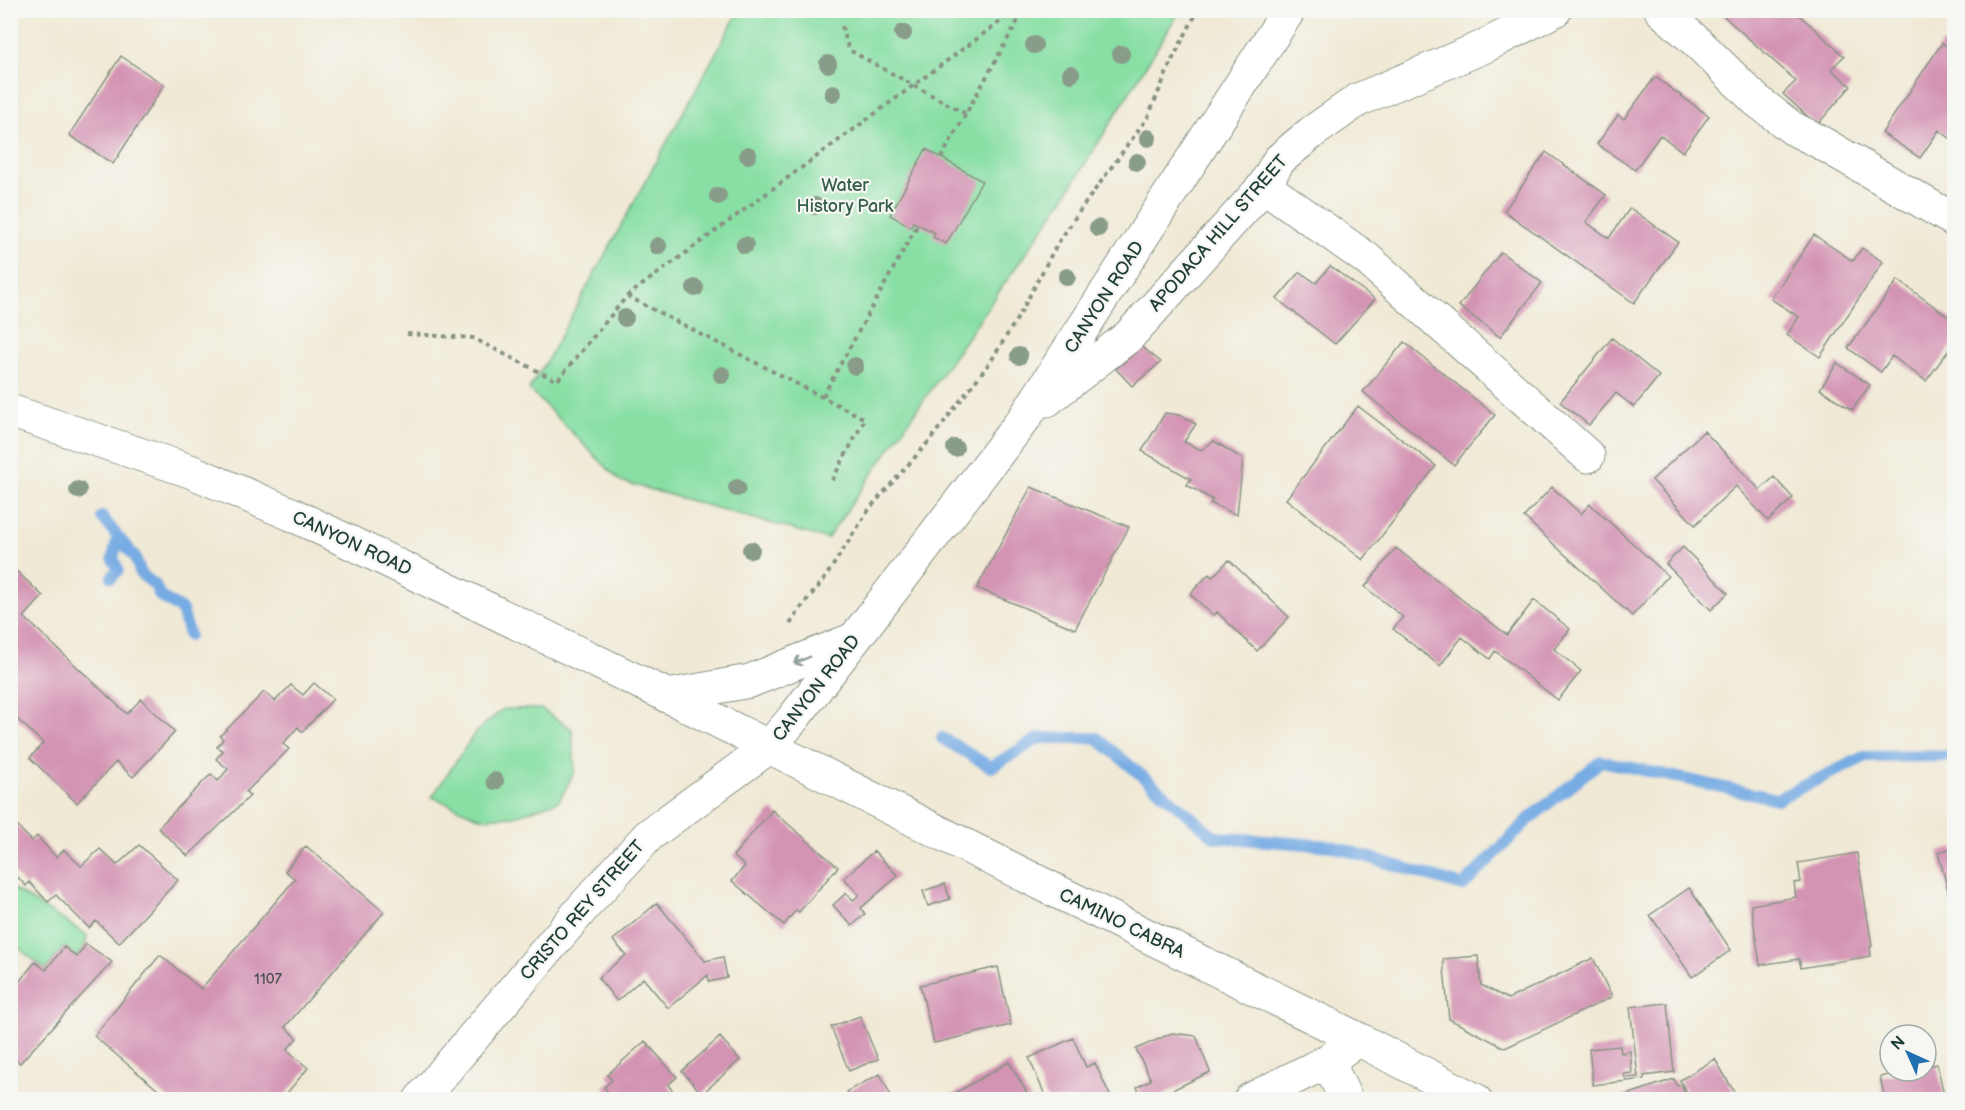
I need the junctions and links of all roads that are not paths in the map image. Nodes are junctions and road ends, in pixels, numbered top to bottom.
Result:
1 (1289, 10) edge
2 (1555, 10) edge
3 (1661, 10) edge
4 (1264, 186) junction
5 (1954, 220) edge
6 (10, 411) edge
7 (1026, 416) junction
8 (10, 418) edge
9 (52, 424) junction
10 (1588, 456) dead end
11 (856, 638) junction
12 (667, 696) junction
13 (769, 747) junction
14 (1358, 1039) junction
15 (1328, 1061) junction
16 (420, 1100) edge
17 (1250, 1100) edge
18 (1346, 1100) edge
19 (1475, 1100) edge

1 - 7 street, CANYON ROAD
2 - 4 street, APODACA HILL STREET
3 - 5 street
4 - 7 street, APODACA HILL STREET
4 - 10 street
6 - 9 street, CANYON ROAD
7 - 11 street, CANYON ROAD
8 - 9 street, CANYON ROAD
9 - 12 street, CANYON ROAD
11 -> 12 street
11 - 13 street, CANYON ROAD
12 - 13 street, CANYON ROAD
13 - 14 street, CAMINO CABRA
13 - 16 street, CRISTO REY STREET
14 - 15 street
14 - 19 street, CAMINO CABRA
15 - 17 street
15 - 18 street

